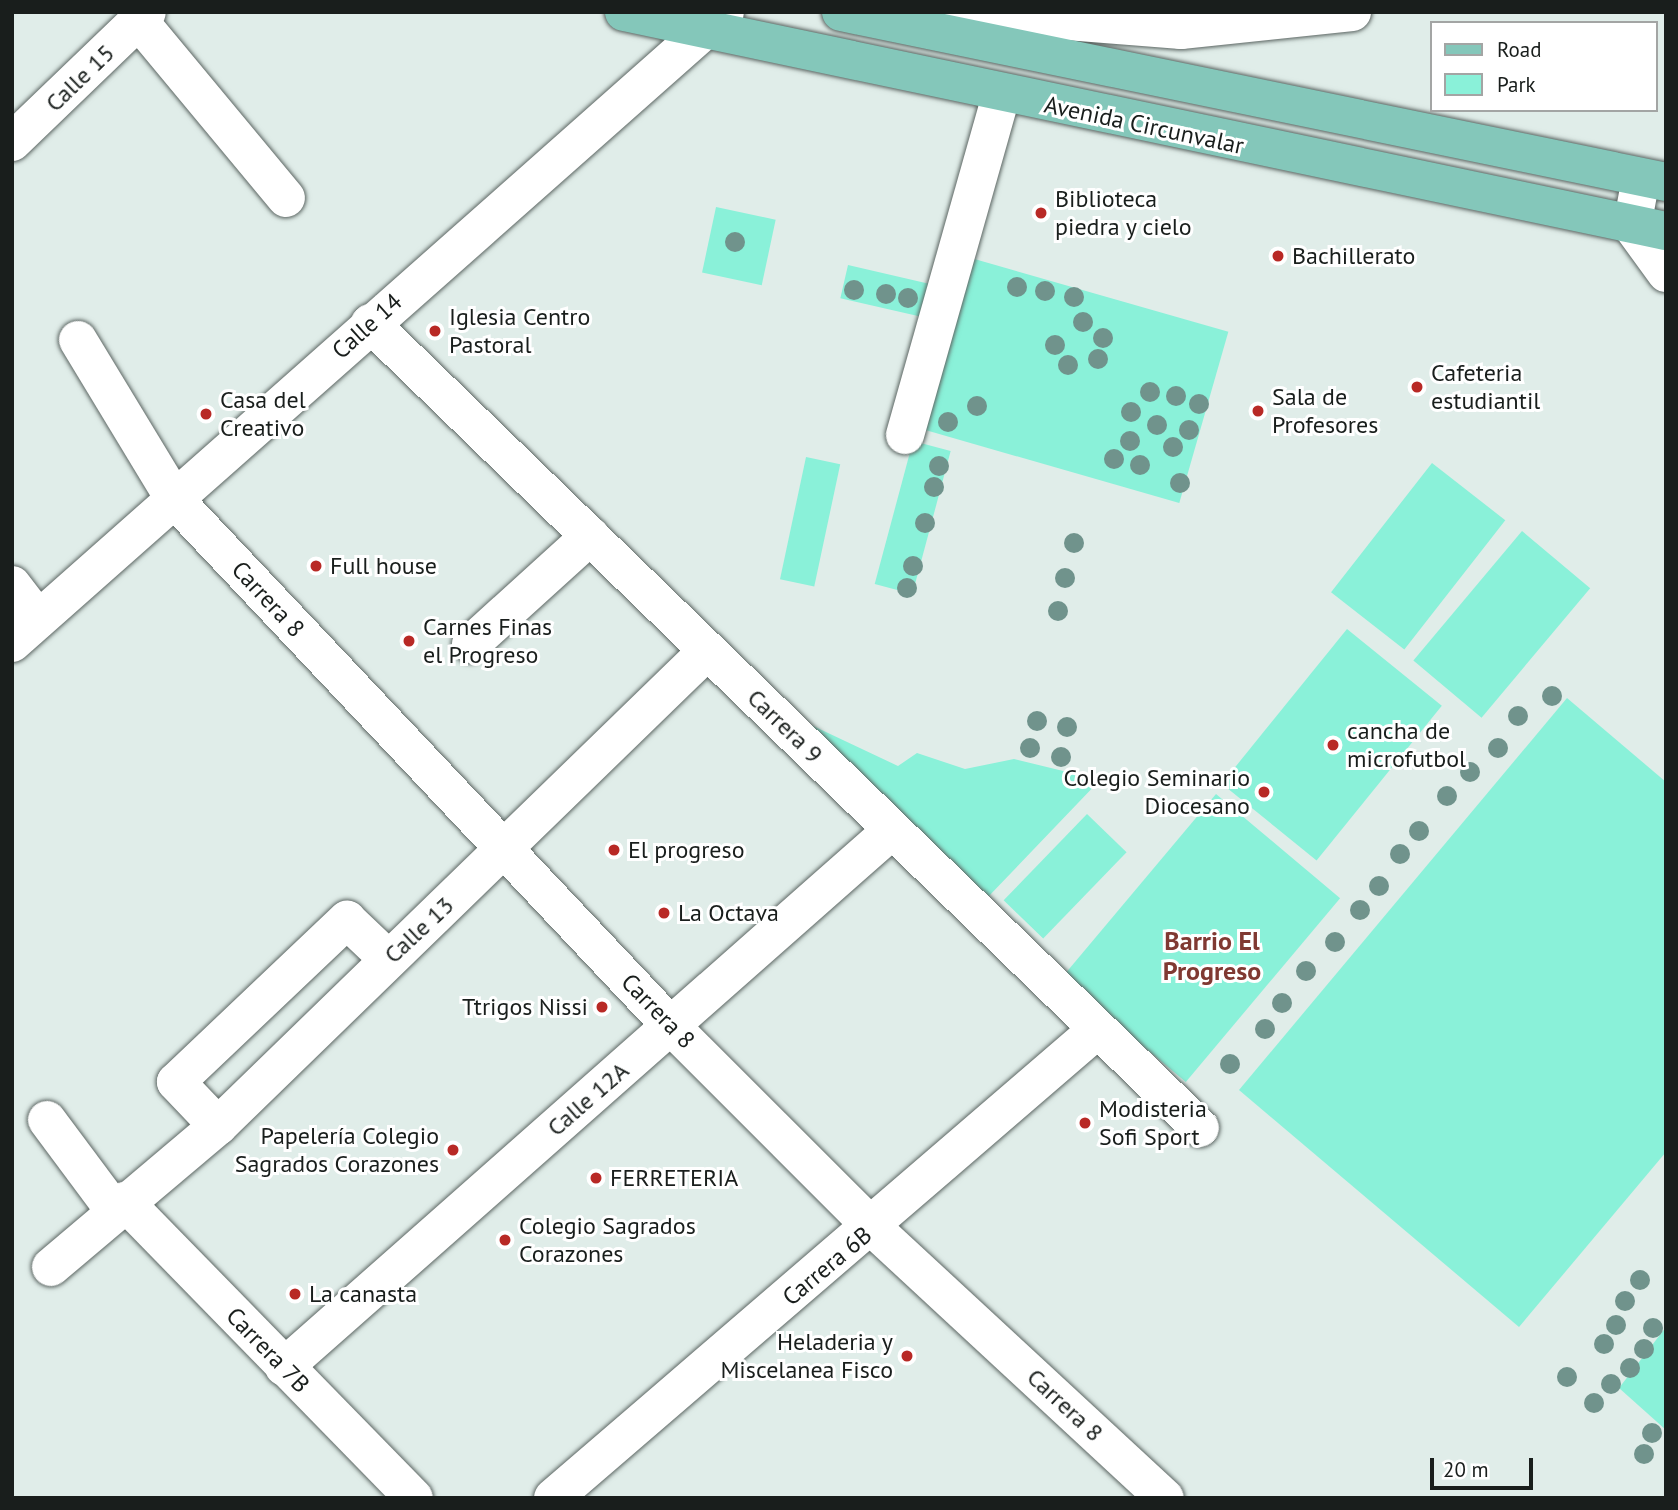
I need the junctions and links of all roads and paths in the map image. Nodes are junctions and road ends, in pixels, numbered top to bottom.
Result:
1 (624, 12) edge
2 (841, 12) edge
3 (946, 12) edge
4 (953, 12) edge
5 (1352, 12) edge
6 (143, 17) edge
7 (715, 23) edge
8 (909, 26) junction
9 (1001, 95) junction
10 (12, 142) edge
11 (1654, 180) edge
12 (286, 198) dead end
13 (1649, 229) edge
14 (1666, 273) edge
15 (370, 323) junction
16 (78, 340) dead end
17 (905, 435) dead end
18 (175, 500) junction
19 (590, 536) junction
20 (12, 585) edge
21 (25, 631) edge
22 (471, 644) dead end
23 (707, 651) junction
24 (892, 830) junction
25 (505, 849) junction
26 (388, 959) junction
27 (671, 1026) junction
28 (1097, 1030) junction
29 (47, 1119) dead end
30 (218, 1126) junction
31 (1200, 1128) dead end
32 (119, 1205) junction
33 (872, 1227) junction
34 (51, 1267) dead end
35 (284, 1367) junction
36 (414, 1498) edge
37 (553, 1498) edge
38 (1166, 1498) edge

1 - 7 main road, Avenida Circunvalar
2 - 8 main road, Avenida Circunvalar
3 - 8 street
4 - 5 street
6 - 10 street, Calle 15
6 - 12 street
7 - 9 main road, Avenida Circunvalar
7 - 15 street, Calle 14
8 - 11 main road, Avenida Circunvalar
9 - 13 main road, Avenida Circunvalar
9 - 17 street
11 - 13 street
13 - 14 street
15 - 18 street, Calle 14
15 - 19 street, Carrera 9
16 - 18 street, Carrera 8
18 - 21 street, Calle 14
18 - 25 street, Carrera 8
19 - 22 street
19 - 23 street, Carrera 9
20 - 21 street
23 - 24 street, Carrera 9
23 - 25 street, Calle 13
24 - 27 street, Calle 12A
24 - 28 street, Carrera 9
25 - 26 street, Calle 13
25 - 27 street, Carrera 8
26 - 30 street, Calle 13
26 - 30 street
27 - 33 street, Carrera 8
27 - 35 street, Calle 12A
28 - 31 street, Carrera 9
28 - 33 street, Carrera 6B
29 - 32 street, Carrera 7B
30 - 32 street, Calle 13
32 - 34 street, Calle 13
32 - 35 street, Carrera 7B
33 - 37 street, Carrera 6B
33 - 38 street, Carrera 8
35 - 36 street, Carrera 7B

